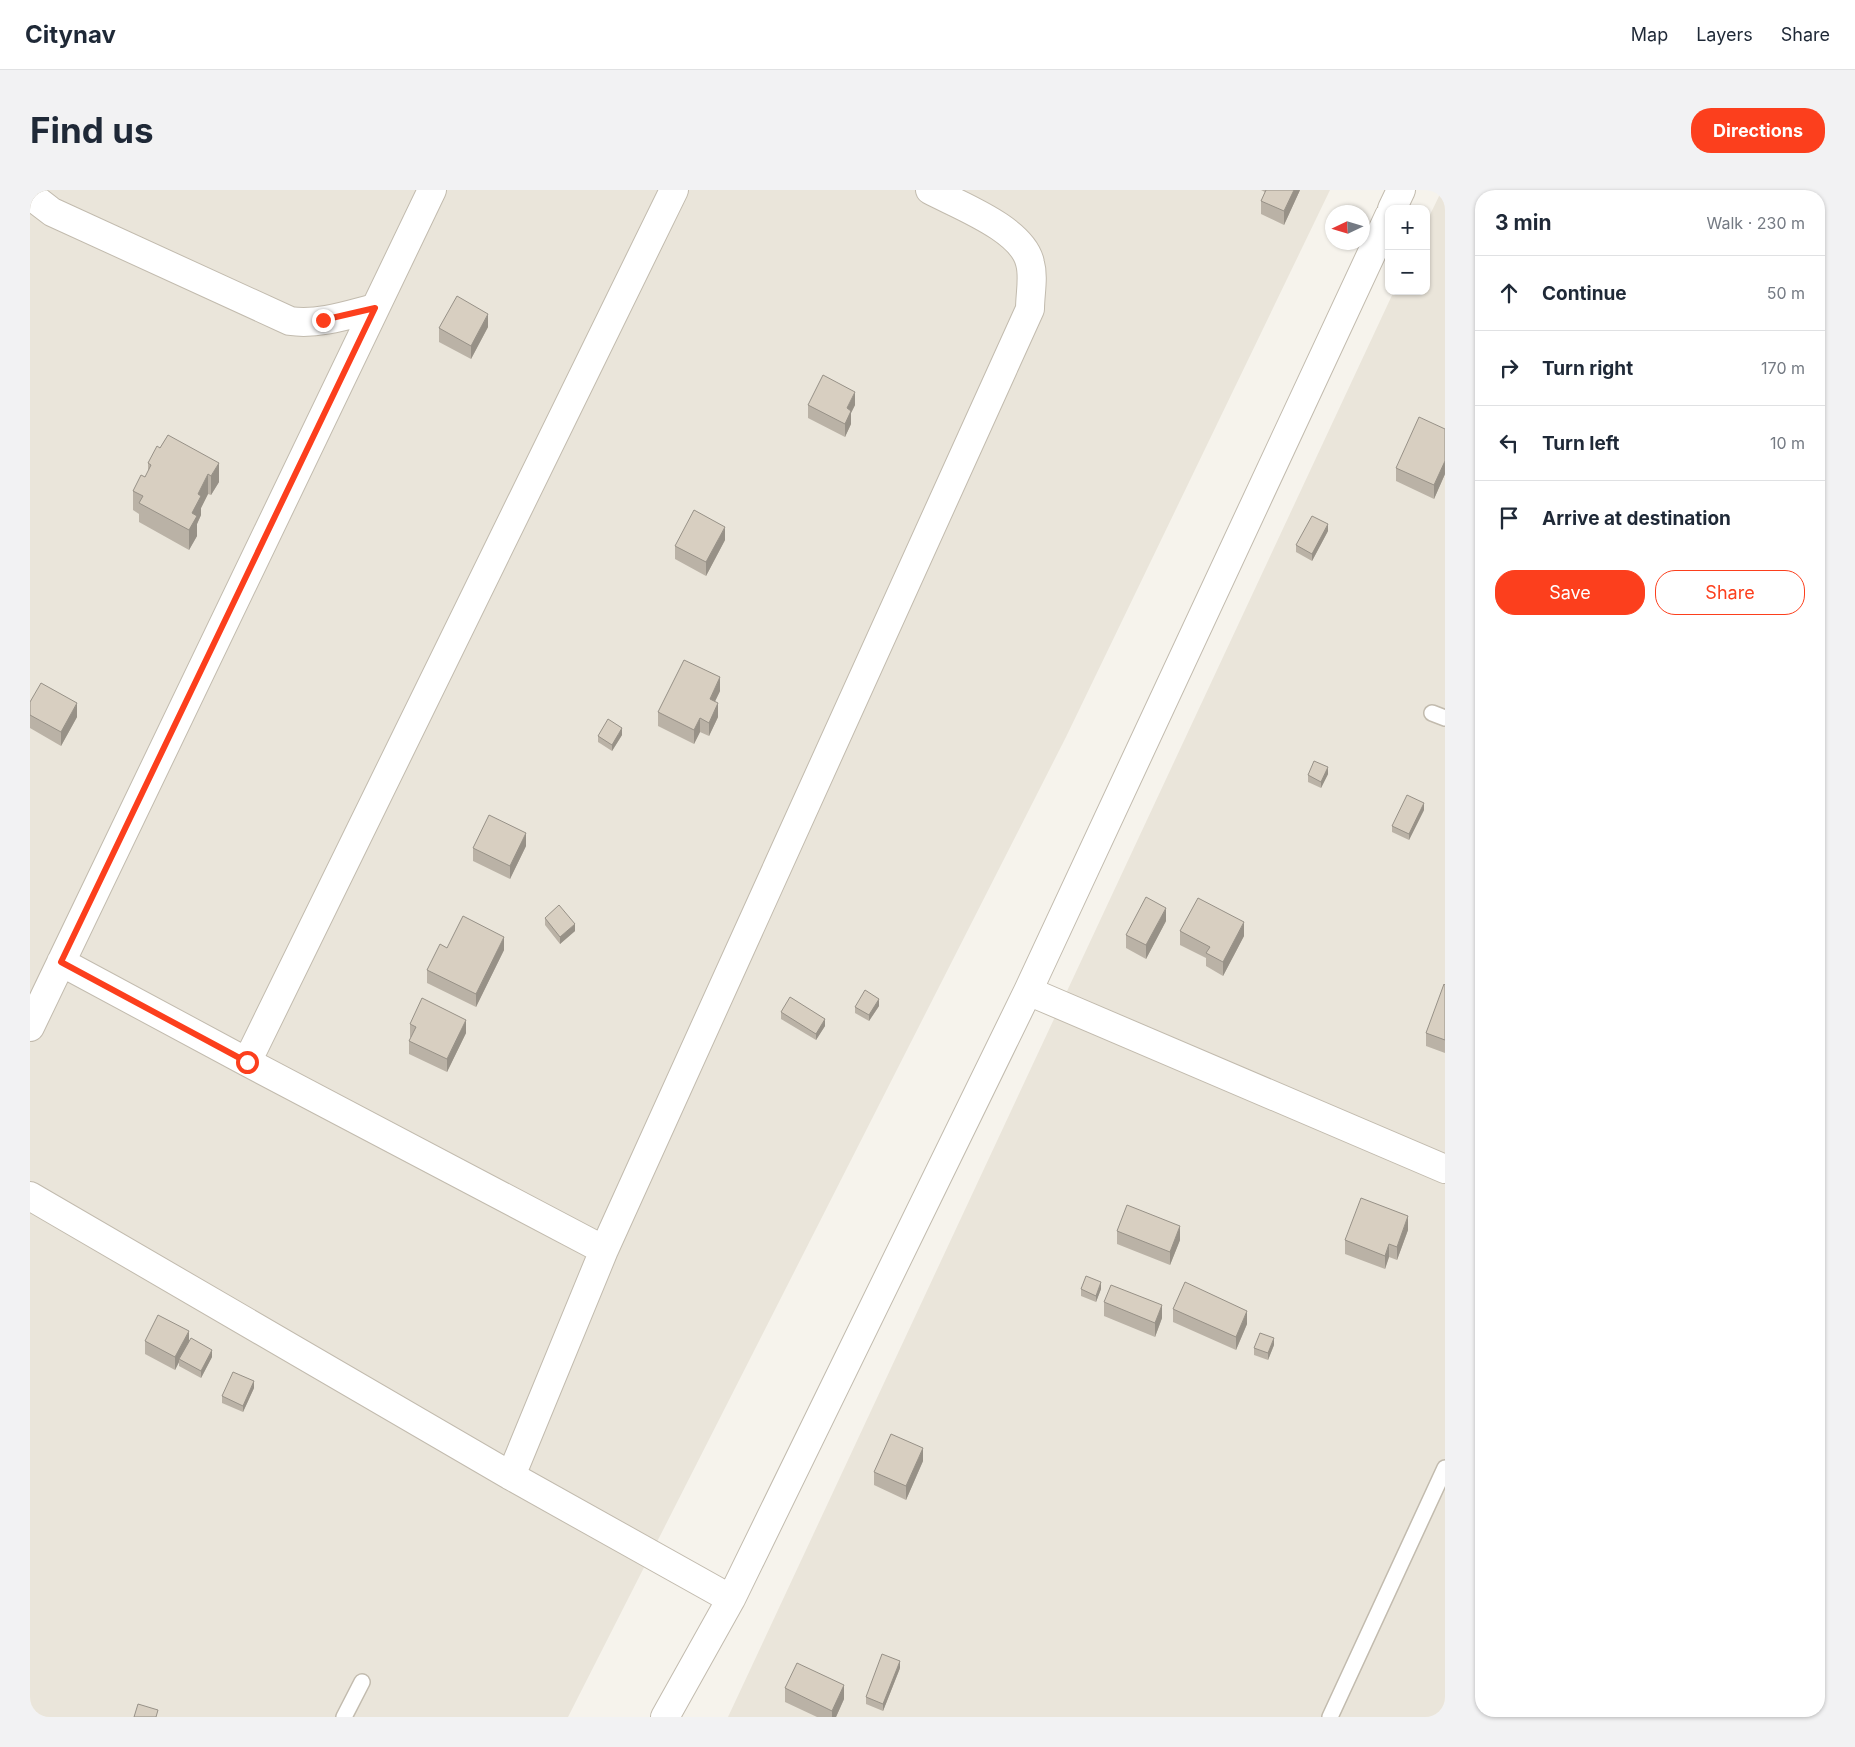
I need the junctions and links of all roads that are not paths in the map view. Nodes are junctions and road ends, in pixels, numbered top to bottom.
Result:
1 (432, 190) edge
2 (674, 190) edge
3 (930, 190) edge
4 (1401, 190) edge
5 (30, 195) edge
6 (1394, 205) edge
7 (1385, 225) edge
8 (375, 308) junction
9 (61, 962) junction
10 (1028, 991) junction
11 (30, 1027) edge
12 (247, 1062) junction
13 (1445, 1169) edge
14 (30, 1196) edge
15 (604, 1250) junction
16 (1445, 1468) edge
17 (511, 1476) junction
18 (731, 1598) junction
19 (362, 1682) dead end
20 (344, 1717) edge
21 (665, 1717) edge
22 (1330, 1717) edge

1 - 8 street
2 - 12 street
3 - 15 street
4 - 6 street
5 - 8 street
7 - 10 street
8 - 9 street
9 - 11 street
9 - 12 street
10 - 13 street
10 - 18 street
12 - 15 street
14 - 17 street
15 - 17 street
16 - 22 lane
17 - 18 street
18 - 21 street
19 - 20 lane

